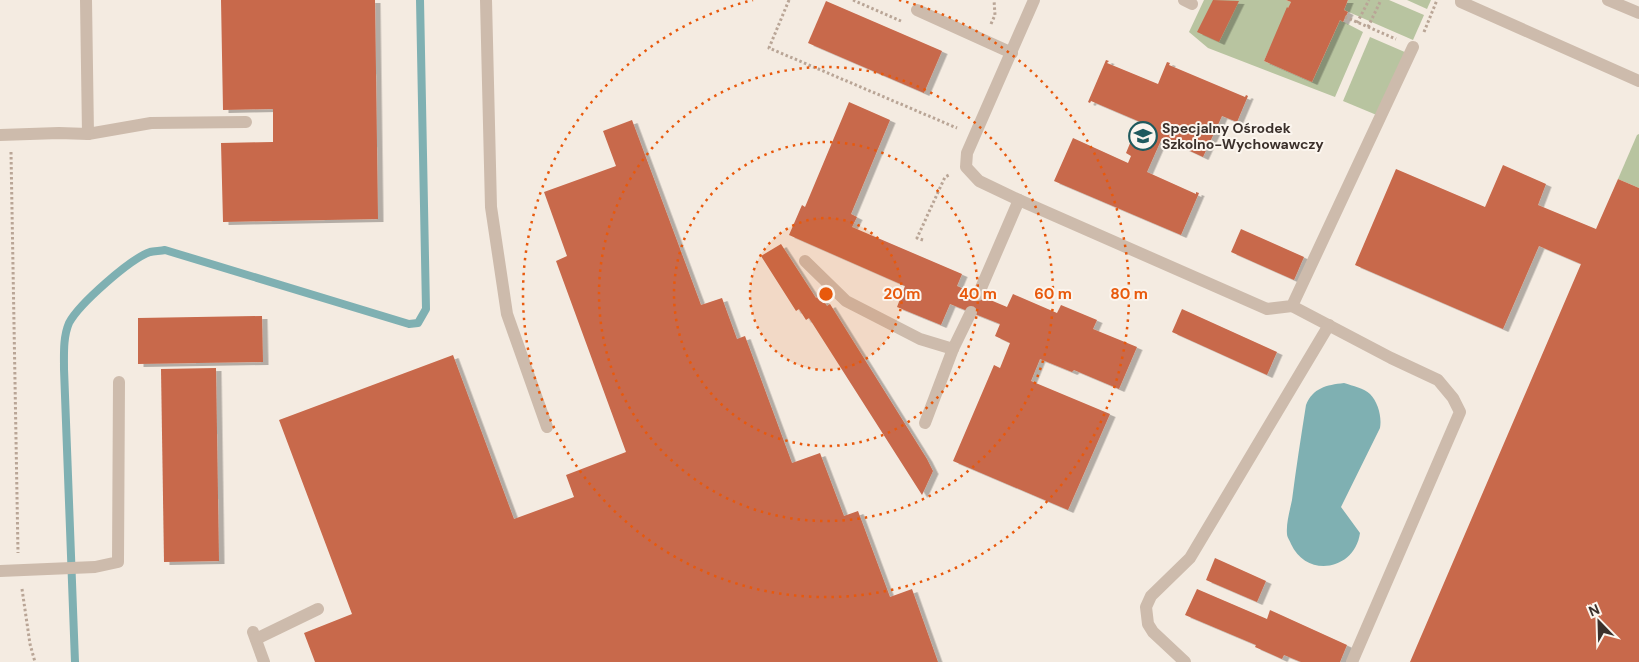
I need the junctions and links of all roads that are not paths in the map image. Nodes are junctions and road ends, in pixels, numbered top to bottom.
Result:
1 (86, 0) edge
2 (486, 0) edge
3 (1034, 0) edge
4 (1461, 0) edge
5 (1608, 0) edge
6 (917, 10) dead end
7 (1639, 13) edge
8 (1413, 47) road end
9 (1012, 53) junction
10 (1639, 81) edge
11 (246, 122) dead end
12 (88, 134) junction
13 (5, 135) edge
14 (1019, 200) junction
15 (806, 261) dead end
16 (978, 295) dead end
17 (1292, 306) junction
18 (971, 312) dead end
19 (1329, 325) junction
20 (953, 349) junction
21 (119, 382) dead end
22 (925, 423) dead end
23 (547, 427) dead end
24 (0, 571) edge
25 (318, 609) dead end
26 (264, 662) edge
27 (1185, 662) edge
28 (1352, 662) edge

1 - 12 street
2 - 23 street
3 - 9 street
4 - 10 street
5 - 7 street
6 - 9 street
8 - 17 street
9 - 14 street
11 - 12 street
12 - 13 street
14 - 16 street
14 - 17 street
15 - 20 street
17 - 19 street
18 - 20 street
19 - 27 street
19 - 28 street
20 - 22 street
21 - 24 street
25 - 26 street

